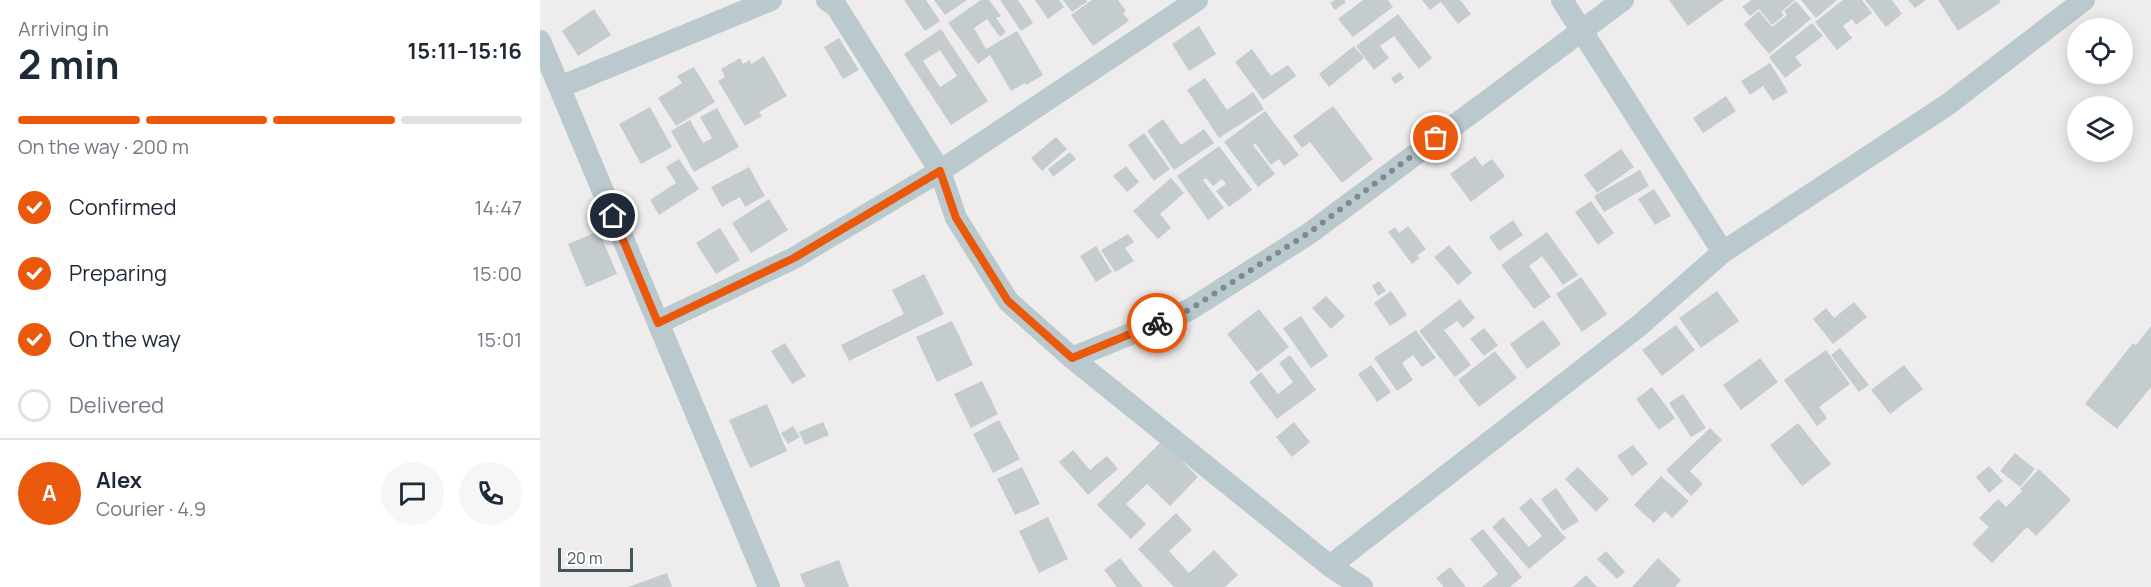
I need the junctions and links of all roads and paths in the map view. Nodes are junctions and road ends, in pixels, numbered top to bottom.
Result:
1 (771, 0) edge
2 (827, 0) edge
3 (1197, 0) edge
4 (1562, 0) edge
5 (1623, 0) edge
6 (2084, 0) edge
7 (1581, 29) junction
8 (540, 41) edge
9 (560, 87) junction
10 (940, 171) junction
11 (1723, 252) junction
12 (658, 323) junction
13 (1072, 358) junction
14 (1330, 566) junction
15 (769, 587) edge
16 (1362, 587) edge

1 - 9 street
2 - 10 street
3 - 10 street
4 - 7 street
5 - 7 street
6 - 11 street
7 - 11 street
7 - 13 street
8 - 9 street
9 - 12 street
10 - 12 street
10 - 13 street
11 - 14 street
12 - 15 street
13 - 14 street
14 - 16 street

